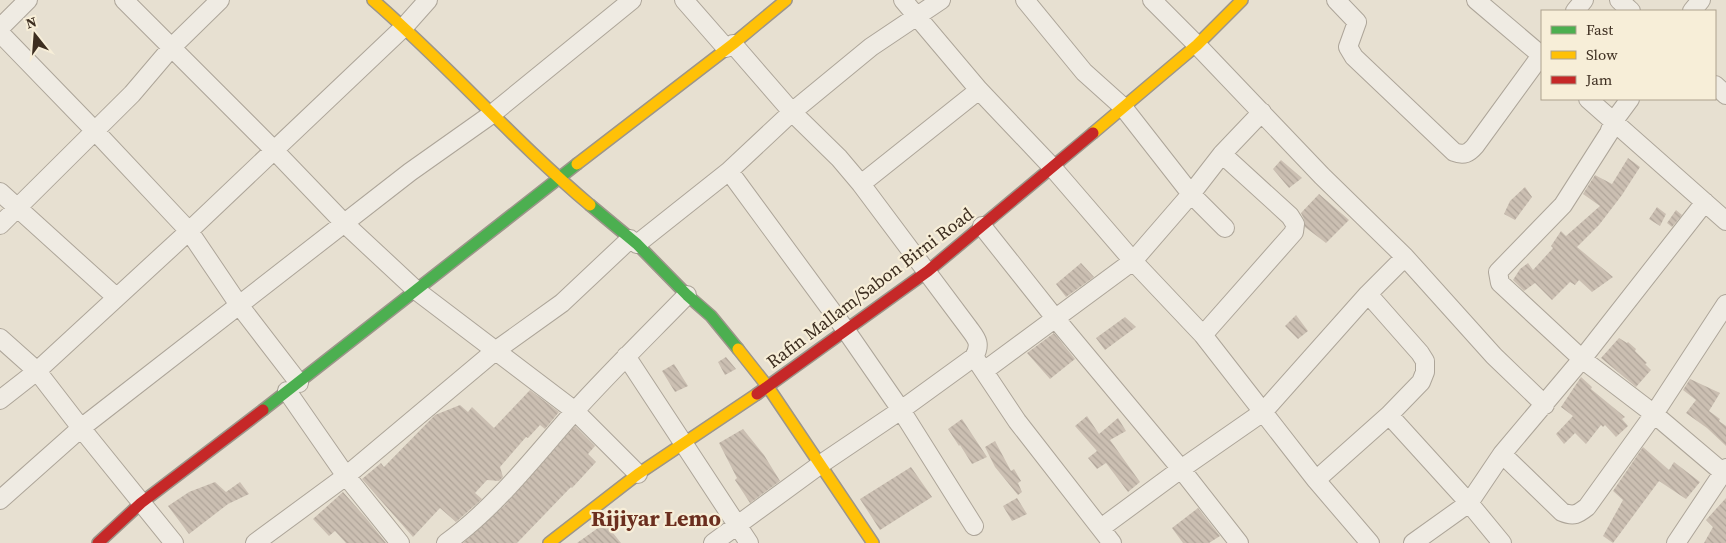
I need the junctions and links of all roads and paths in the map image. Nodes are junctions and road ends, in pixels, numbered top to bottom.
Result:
1 (28, 0) edge
2 (124, 0) edge
3 (220, 0) edge
4 (372, 0) edge
5 (428, 0) edge
6 (632, 0) edge
7 (684, 0) edge
8 (786, 0) edge
9 (903, 0) edge
10 (941, 0) edge
11 (1025, 0) edge
12 (1152, 0) edge
13 (1242, 0) edge
14 (1336, 0) edge
15 (1476, 0) edge
16 (1584, 0) edge
17 (1619, 0) edge
18 (1701, 0) edge
19 (1576, 10) edge
20 (1630, 10) edge
21 (1693, 10) edge
22 (916, 16) junction
23 (404, 26) junction
24 (0, 28) edge
25 (0, 32) edge
26 (1197, 44) junction
27 (730, 46) junction
28 (172, 47) junction
29 (1541, 54) edge
30 (1541, 56) edge
31 (1716, 86) edge
32 (979, 90) junction
33 (1726, 95) edge
34 (1589, 100) edge
35 (1629, 100) edge
36 (1123, 107) junction
37 (792, 112) junction
38 (1262, 112) junction
39 (492, 114) junction
40 (1613, 122) junction
41 (95, 131) junction
42 (274, 149) junction
43 (1222, 154) junction
44 (1052, 167) junction
45 (729, 171) junction
46 (558, 178) junction
47 (861, 184) junction
48 (0, 192) edge
49 (1191, 194) junction
50 (1705, 202) junction
51 (17, 208) junction
52 (1726, 221) edge
53 (344, 223) junction
54 (0, 225) edge
55 (982, 226) junction
56 (1225, 228) dead end
57 (189, 231) junction
58 (634, 242) junction
59 (1405, 258) junction
60 (1134, 261) junction
61 (928, 271) junction
62 (417, 291) junction
63 (1368, 294) junction
64 (687, 295) junction
65 (116, 297) junction
66 (1726, 304) edge
67 (239, 305) junction
68 (1055, 318) junction
69 (845, 329) junction
70 (1203, 335) junction
71 (0, 338) edge
72 (495, 351) junction
73 (626, 356) junction
74 (1582, 359) junction
75 (979, 364) junction
76 (37, 371) junction
77 (293, 387) junction
78 (768, 387) junction
79 (0, 400) edge
80 (1545, 405) junction
81 (901, 410) junction
82 (575, 411) junction
83 (1263, 412) junction
84 (1654, 414) junction
85 (1389, 415) junction
86 (81, 428) junction
87 (684, 444) junction
88 (1502, 454) junction
89 (821, 464) junction
90 (1181, 469) junction
91 (1725, 472) edge
92 (638, 474) junction
93 (346, 476) junction
94 (1316, 480) junction
95 (0, 500) edge
96 (141, 503) junction
97 (1469, 503) junction
98 (737, 526) junction
99 (974, 526) dead end
100 (1101, 528) junction
101 (98, 543) edge
102 (174, 543) edge
103 (255, 543) edge
104 (400, 543) edge
105 (446, 543) edge
106 (549, 543) edge
107 (713, 543) edge
108 (750, 543) edge
109 (873, 543) edge
110 (1112, 543) edge
111 (1239, 543) edge
112 (1370, 543) edge
113 (1413, 543) edge
114 (1502, 543) edge
115 (1676, 543) edge

1 - 24 street
2 - 28 street
3 - 28 street
4 - 23 street
5 - 23 street
6 - 39 street
7 - 27 street
8 - 27 street
9 - 22 street
10 - 22 street
11 - 36 street
12 - 26 street
13 - 26 street, Rafin Mallam/Sabon Birni Road
14 - 30 street
15 - 29 street
16 - 19 street
17 - 20 street
18 - 21 street
22 - 32 street
22 - 37 street
23 - 39 street
23 - 42 street
25 - 41 street
26 - 36 street, Rafin Mallam/Sabon Birni Road
26 - 38 street
27 - 37 street
27 - 46 street
28 - 41 street
28 - 42 street
31 - 33 street
32 - 44 street
32 - 47 street
34 - 40 street
35 - 40 street
36 - 44 street, Rafin Mallam/Sabon Birni Road
36 - 49 street
37 - 45 street
37 - 47 street
38 - 43 street
38 - 59 street
39 - 46 street
39 - 53 street
40 - 50 street
40 - 74 street
41 - 51 street
41 - 57 street
42 - 53 street
42 - 57 street
43 - 49 street
43 - 70 street
44 - 55 street, Rafin Mallam/Sabon Birni Road
44 - 60 street
45 - 58 street
45 - 69 street
46 - 58 street
46 - 62 street
47 - 61 street
48 - 51 street
49 - 56 street
49 - 60 street
50 - 52 street
50 - 74 street
51 - 54 street
51 - 65 street
53 - 62 street
53 - 67 street
55 - 61 street, Rafin Mallam/Sabon Birni Road
55 - 68 street
57 - 65 street
57 - 67 street
58 - 64 street
58 - 72 street
59 - 63 street
59 - 80 street
60 - 68 street
60 - 70 street
61 - 69 street, Rafin Mallam/Sabon Birni Road
61 - 75 street
62 - 72 street
62 - 77 street
63 - 83 street
63 - 85 street
64 - 73 street
64 - 78 street
65 - 76 street
66 - 84 street
67 - 77 street
67 - 86 street
68 - 75 street
68 - 90 street
69 - 78 street, Rafin Mallam/Sabon Birni Road
69 - 81 street
70 - 83 street
71 - 76 street
72 - 82 street
72 - 93 street
73 - 82 street
73 - 87 street
74 - 80 street
74 - 84 street
75 - 81 street
75 - 100 street
76 - 79 street
76 - 86 street
77 - 93 street
77 - 96 street
78 - 87 street, Rafin Mallam/Sabon Birni Road
78 - 89 street
80 - 88 street
81 - 89 street
81 - 99 street
82 - 92 street
82 - 105 street
83 - 90 street
83 - 94 street
84 - 88 street
84 - 91 street
85 - 94 street
85 - 97 street
86 - 95 street
86 - 96 street
87 - 92 street, Rafin Mallam/Sabon Birni Road
87 - 98 street
88 - 97 street
89 - 98 street
89 - 109 street
90 - 100 street
90 - 111 street
91 - 115 street
92 - 106 street, Rafin Mallam/Sabon Birni Road
93 - 103 street
93 - 104 street
94 - 112 street
96 - 101 street
96 - 102 street
97 - 113 street
97 - 114 street
98 - 107 street
98 - 108 street
100 - 110 street

